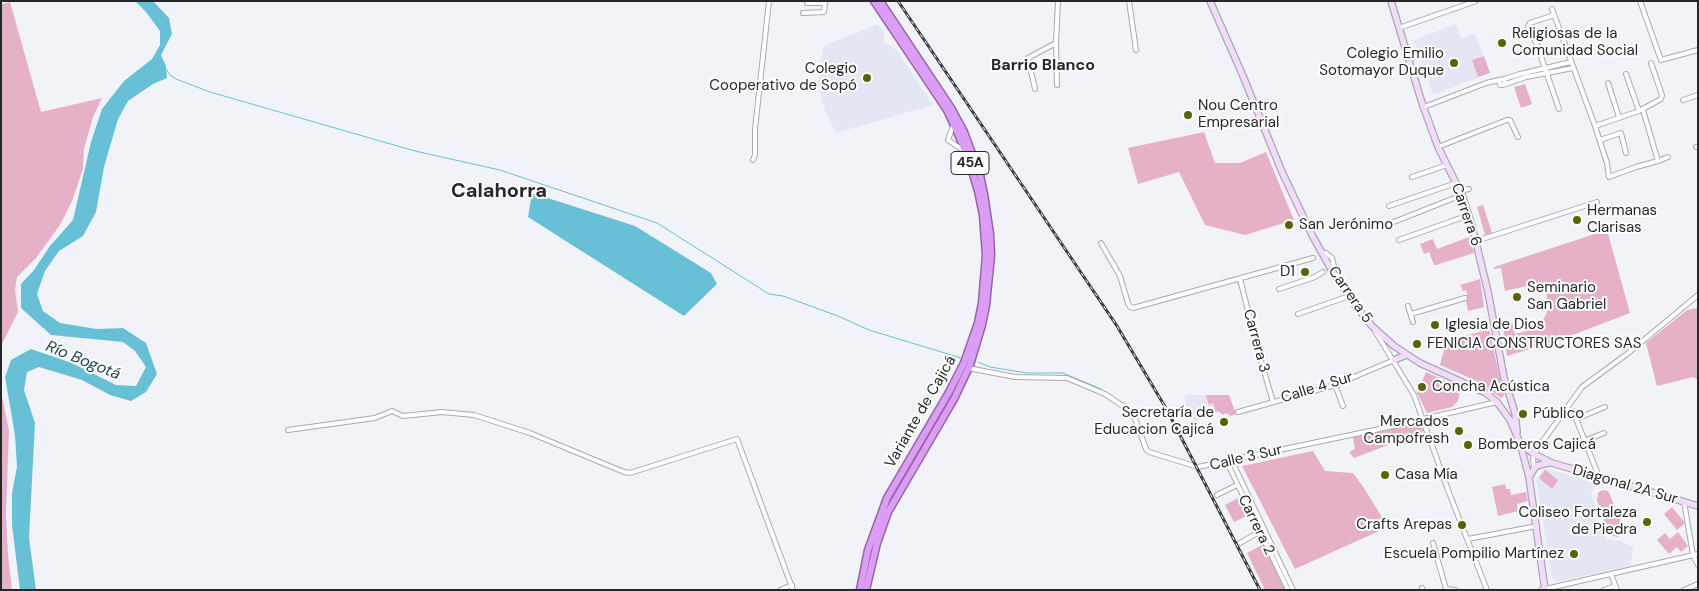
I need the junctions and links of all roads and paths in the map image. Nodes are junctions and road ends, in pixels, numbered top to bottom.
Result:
1 (769, 1) edge
2 (874, 1) edge
3 (880, 1) edge
4 (1058, 1) edge
5 (1129, 1) edge
6 (1210, 1) edge
7 (1391, 1) edge
8 (1476, 1) edge
9 (1640, 1) edge
10 (825, 2) edge
11 (807, 3) dead end
12 (1552, 10) dead end
13 (803, 13) dead end
14 (1554, 15) junction
15 (1399, 28) junction
16 (1056, 43) junction
17 (1136, 50) dead end
18 (1698, 50) edge
19 (1571, 62) junction
20 (1651, 63) dead end
21 (1565, 64) junction
22 (1545, 68) junction
23 (1573, 68) junction
24 (1567, 69) junction
25 (1535, 73) junction
26 (1546, 74) junction
27 (1626, 74) dead end
28 (1608, 83) dead end
29 (1057, 85) dead end
30 (1035, 89) dead end
31 (1698, 95) edge
32 (1683, 100) dead end
33 (1424, 107) junction
34 (1560, 109) dead end
35 (1641, 110) junction
36 (1619, 117) junction
37 (954, 124) junction
38 (1595, 126) junction
39 (1518, 137) dead end
40 (1600, 140) junction
41 (1438, 147) junction
42 (966, 152) junction
43 (1626, 152) dead end
44 (1668, 157) dead end
45 (753, 160) dead end
46 (1658, 160) junction
47 (1447, 165) junction
48 (1412, 177) dead end
49 (1456, 183) junction
50 (1469, 189) dead end
51 (1461, 193) junction
52 (1597, 202) dead end
53 (1389, 206) dead end
54 (1469, 215) junction
55 (1386, 225) dead end
56 (1399, 240) dead end
57 (1476, 241) junction
58 (1101, 243) dead end
59 (1313, 258) dead end
60 (1323, 272) dead end
61 (1240, 279) junction
62 (1279, 289) dead end
63 (1698, 295) edge
64 (1349, 296) junction
65 (1465, 298) dead end
66 (1408, 306) dead end
67 (1298, 314) dead end
68 (1411, 314) junction
69 (1413, 322) dead end
70 (1372, 326) junction
71 (973, 348) junction
72 (1406, 355) junction
73 (1394, 360) junction
74 (967, 365) junction
75 (1335, 385) junction
76 (1510, 399) junction
77 (1273, 402) junction
78 (1499, 404) junction
79 (1343, 406) dead end
80 (1605, 407) dead end
81 (1573, 411) dead end
82 (1238, 412) dead end
83 (1424, 419) junction
84 (1576, 419) junction
85 (288, 430) dead end
86 (1604, 433) dead end
87 (1517, 436) junction
88 (1584, 441) junction
89 (1520, 443) junction
90 (1534, 454) junction
91 (1228, 460) junction
92 (1552, 463) junction
93 (1534, 468) junction
94 (1529, 477) junction
95 (1599, 477) junction
96 (1237, 485) junction
97 (1217, 495) dead end
98 (1684, 502) junction
99 (1698, 506) edge
100 (1537, 526) junction
101 (1260, 532) junction
102 (1468, 539) junction
103 (1240, 542) dead end
104 (1433, 543) dead end
105 (1695, 554) edge
106 (1698, 565) edge
107 (1611, 574) junction
108 (1698, 584) edge
109 (792, 588) edge
110 (1616, 588) edge
111 (1544, 589) edge
112 (780, 590) edge
113 (860, 590) edge
114 (866, 590) edge
115 (1288, 590) edge
116 (1293, 590) edge
117 (1455, 590) edge
118 (1487, 590) edge
119 (1604, 590) edge
120 (1684, 590) edge

1 - 45 street
2 - 37 highway, Variante de Cajicá / 45A
3 - 71 highway, Variante de Cajicá / 45A
4 - 16 street
5 - 17 street
6 - 64 main road, Carrera 5
7 - 15 main road, Carrera 6
8 - 15 street
9 - 18 street
10 - 11 street
10 - 13 street
12 - 14 street
14 - 19 street
14 - 22 street
15 - 33 main road, Carrera 6
16 - 29 street
16 - 30 street
19 - 21 street
19 - 23 street
20 - 35 street
21 - 22 street
21 - 24 street
22 - 25 street
22 - 26 street
23 - 24 street
23 - 38 street
24 - 26 street
25 - 26 street
25 - 33 street
26 - 34 street
27 - 35 street
28 - 36 street
31 - 32 street
33 - 41 main road, Carrera 6
35 - 36 street
35 - 46 street
36 - 38 street
37 - 42 highway, Variante de Cajicá / 45A
37 - 42 street
38 - 40 street
39 - 41 street
40 - 43 street
40 - 46 street
41 - 47 main road, Carrera 6
42 - 71 highway, Variante de Cajicá / 45A
44 - 46 street
47 - 48 street
47 - 49 main road, Carrera 6
49 - 51 main road, Carrera 6
49 - 53 street
50 - 51 street
51 - 54 main road, Carrera 6
51 - 55 street
52 - 57 street
54 - 56 street
54 - 57 main road, Carrera 6
57 - 76 main road, Carrera 6
58 - 61 street
59 - 61 street
60 - 62 street
61 - 77 street, Carrera 3
63 - 90 street
64 - 67 street
64 - 70 main road, Carrera 5
65 - 68 street
66 - 68 street
68 - 69 street
70 - 72 main road, Carrera 6
70 - 73 street, Carrera 5
71 - 74 highway, Variante de Cajicá / 45A
72 - 73 main road
72 - 78 main road, Carrera 6
73 - 75 street, Calle 4 Sur
73 - 83 street, Carrera 5
74 - 91 street, Calle 3 Sur
74 - 113 highway, Variante de Cajicá / 45A
74 - 114 highway, Variante de Cajicá / 45A
75 - 77 street, Calle 4 Sur
75 - 79 street
76 - 78 main road
76 - 87 main road, Carrera 6
77 - 82 street, Calle 4 Sur
78 - 83 street, Calle 3 Sur
78 - 87 main road, Carrera 6
80 - 84 street
81 - 84 street
83 - 91 street, Calle 3 Sur
83 - 102 street, Carrera 5
84 - 88 street
85 - 109 street
86 - 88 street
87 - 89 main road, Carrera 6
88 - 95 street
89 - 90 main road, Diagonal 2A Sur
89 - 94 main road, Carrera 6
90 - 92 main road, Diagonal 2A Sur
90 - 93 street
91 - 96 street, Carrera 2
91 - 116 street
92 - 93 main road
92 - 95 main road, Diagonal 2A Sur
93 - 94 main road
94 - 100 main road, Carrera 6
95 - 98 main road, Diagonal 2A Sur
96 - 97 street
96 - 101 street, Carrera 2
98 - 99 main road, Diagonal 2A Sur
98 - 105 street
100 - 102 street
100 - 111 main road, Carrera 6
101 - 103 street
101 - 115 street, Carrera 2
102 - 118 street, Carrera 5
104 - 117 street
105 - 106 street
105 - 107 street
107 - 110 street
107 - 111 street
108 - 120 street
109 - 112 street
110 - 119 street

